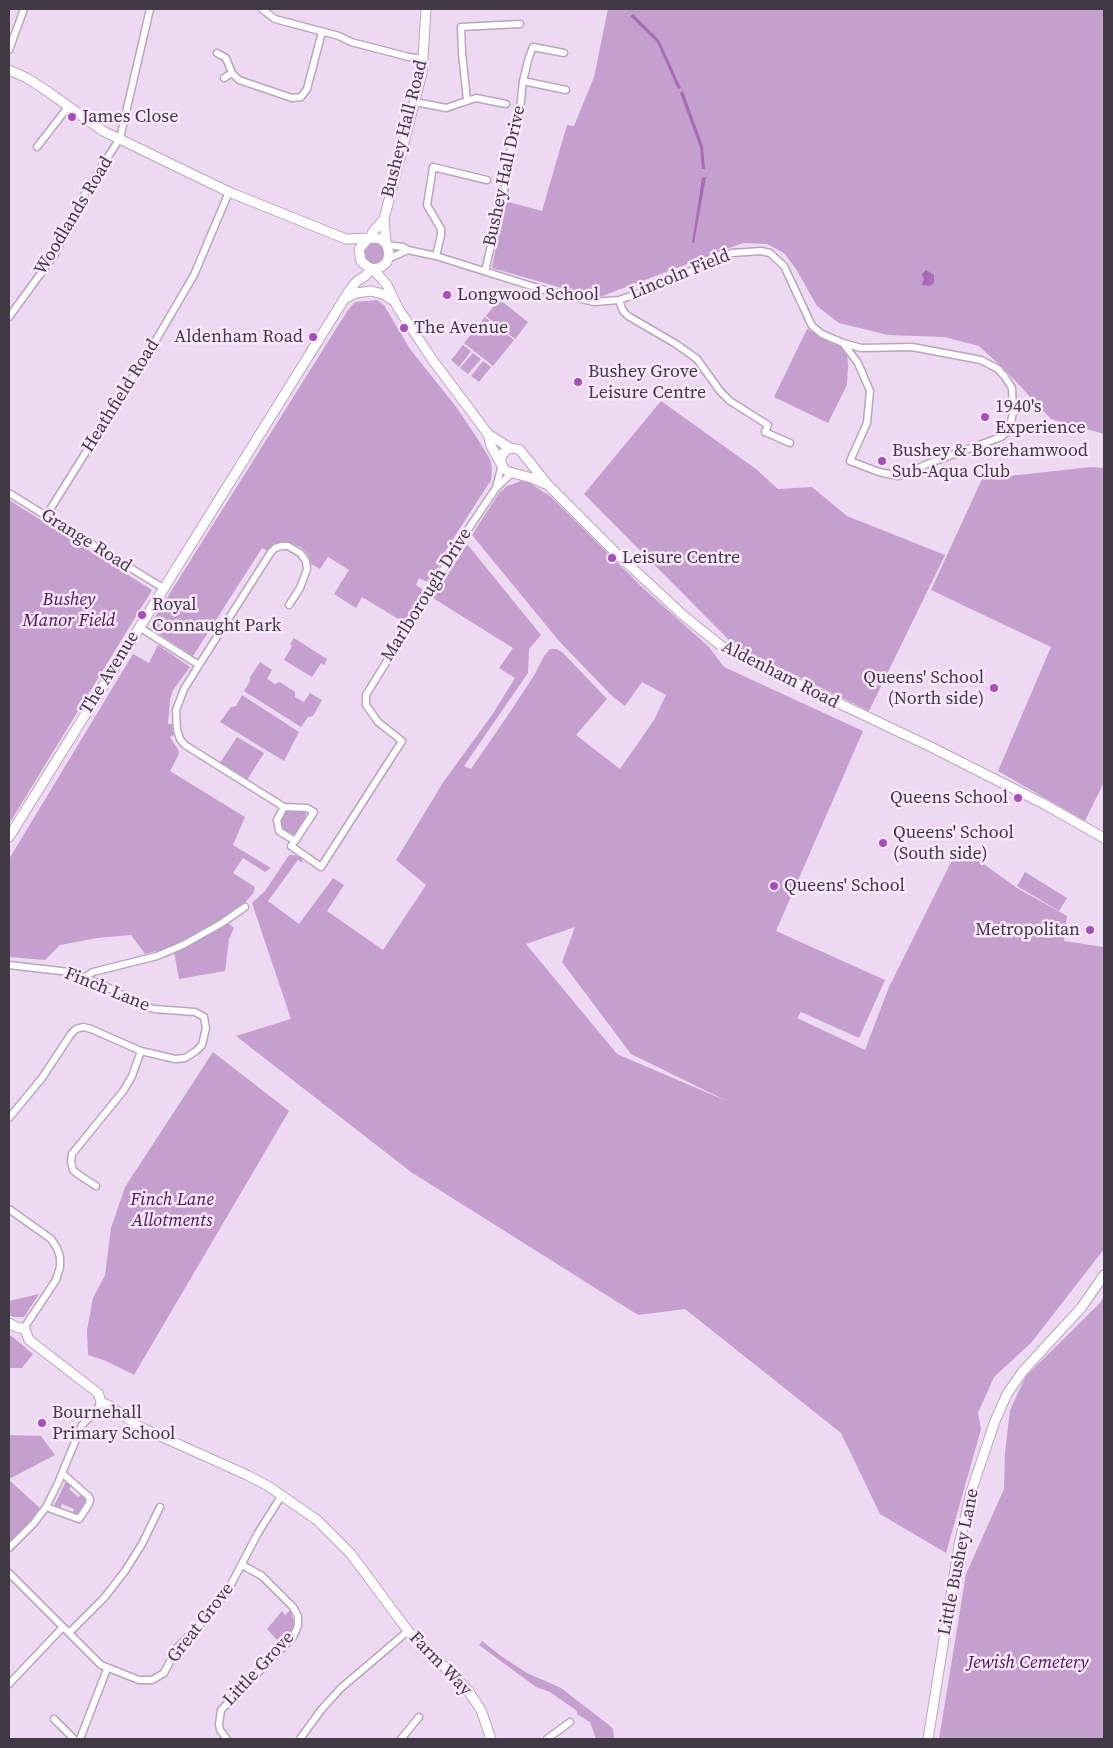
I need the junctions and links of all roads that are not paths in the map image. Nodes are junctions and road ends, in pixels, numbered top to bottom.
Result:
1 (24, 9) edge
2 (150, 9) edge
3 (262, 9) edge
4 (426, 9) edge
5 (520, 24) dead end
6 (322, 32) junction
7 (9, 50) edge
8 (217, 53) dead end
9 (564, 53) dead end
10 (423, 59) junction
11 (9, 70) edge
12 (232, 74) junction
13 (224, 78) dead end
14 (523, 81) junction
15 (566, 90) dead end
16 (467, 100) junction
17 (415, 102) junction
18 (506, 104) dead end
19 (68, 107) junction
20 (120, 138) junction
21 (36, 147) dead end
22 (487, 180) dead end
23 (229, 192) junction
24 (384, 219) junction
25 (346, 239) junction
26 (369, 239) junction
27 (387, 244) junction
28 (408, 250) junction
29 (436, 256) junction
30 (360, 259) junction
31 (388, 260) junction
32 (373, 269) junction
33 (485, 271) junction
34 (357, 281) junction
35 (387, 284) junction
36 (345, 298) junction
37 (619, 300) junction
38 (395, 301) junction
39 (9, 316) edge
40 (844, 343) junction
41 (488, 434) junction
42 (790, 443) dead end
43 (510, 448) junction
44 (525, 458) junction
45 (501, 464) junction
46 (514, 472) junction
47 (548, 485) junction
48 (496, 488) junction
49 (9, 493) edge
50 (46, 516) junction
51 (163, 588) junction
52 (289, 605) dead end
53 (138, 627) junction
54 (199, 665) junction
55 (284, 807) junction
56 (9, 837) edge
57 (1104, 838) edge
58 (293, 844) junction
59 (245, 907) dead end
60 (9, 965) edge
61 (84, 978) junction
62 (141, 1051) junction
63 (9, 1118) edge
64 (96, 1186) dead end
65 (9, 1209) edge
66 (1104, 1275) edge
67 (9, 1323) edge
68 (25, 1329) junction
69 (101, 1402) junction
70 (62, 1473) junction
71 (282, 1495) junction
72 (160, 1506) dead end
73 (46, 1507) junction
74 (9, 1548) edge
75 (242, 1565) junction
76 (9, 1573) edge
77 (63, 1627) junction
78 (408, 1631) junction
79 (69, 1633) junction
80 (107, 1669) junction
81 (9, 1684) edge
82 (419, 1717) dead end
83 (54, 1719) dead end
84 (570, 1722) dead end
85 (226, 1738) edge
86 (74, 1739) edge
87 (80, 1739) edge
88 (300, 1739) edge
89 (401, 1739) edge
90 (492, 1739) edge
91 (547, 1739) edge
92 (928, 1739) edge

1 - 7 street
2 - 20 street, Woodlands Road
3 - 6 street
4 - 10 street, Bushey Hall Road
5 - 16 street
6 - 10 street
6 - 12 street
8 - 12 street
9 - 14 street, Bushey Hall Drive
10 - 17 street, Bushey Hall Road
11 - 19 street
12 - 13 street
14 - 15 street, Bushey Hall Drive
14 - 33 street, Bushey Hall Drive
16 - 17 street
16 - 18 street
17 - 24 street, Bushey Hall Road
19 - 20 street
19 - 21 street
20 - 23 street
20 - 39 street, Woodlands Road
22 - 29 street
23 - 25 street
23 - 50 street, Heathfield Road
24 - 26 street, Bushey Hall Road
24 - 27 street, Bushey Hall Road
25 - 26 street
25 - 30 street
26 - 27 street
26 - 30 street
27 - 28 street, Lincoln Field
27 - 31 street
28 - 29 street, Lincoln Field
28 - 31 street
29 - 33 street, Lincoln Field
30 - 32 street
30 - 34 street, The Avenue
31 - 32 street
31 - 35 street
32 - 34 street, The Avenue
32 - 35 street
33 - 37 street, Lincoln Field
34 - 36 street, The Avenue
35 - 38 street
36 - 38 street
36 - 51 street, The Avenue
37 - 40 street, Lincoln Field
37 - 42 street
38 - 41 street
40 - 40 street, Lincoln Field
41 - 43 street
41 - 45 street
43 - 44 street
43 - 45 street
44 - 46 street
44 - 47 street, Aldenham Road
45 - 46 street
45 - 48 street, Marlborough Drive
46 - 47 street, Aldenham Road
46 - 48 street, Marlborough Drive
47 - 57 street, Aldenham Road
48 - 58 street, Marlborough Drive
49 - 50 street, Grange Road
50 - 51 street, Grange Road
51 - 53 street, The Avenue
52 - 54 street
53 - 54 street
53 - 56 street, The Avenue
54 - 55 street
55 - 58 street
55 - 58 street
59 - 61 street
60 - 61 street, Finch Lane
61 - 62 street, Finch Lane
62 - 63 street
62 - 64 street
65 - 68 street
66 - 92 street, Little Bushey Lane
67 - 68 street
68 - 69 street, Farm Way
69 - 70 street
69 - 71 street, Farm Way
70 - 73 street
70 - 73 street
71 - 75 street, Great Grove
71 - 78 street, Farm Way
72 - 79 street
73 - 74 street
75 - 80 street, Great Grove
75 - 85 street, Little Grove
76 - 77 street
77 - 79 street
77 - 81 street
78 - 88 street
78 - 90 street, Farm Way
79 - 80 street
80 - 87 street
82 - 89 street
83 - 86 street
84 - 91 street

